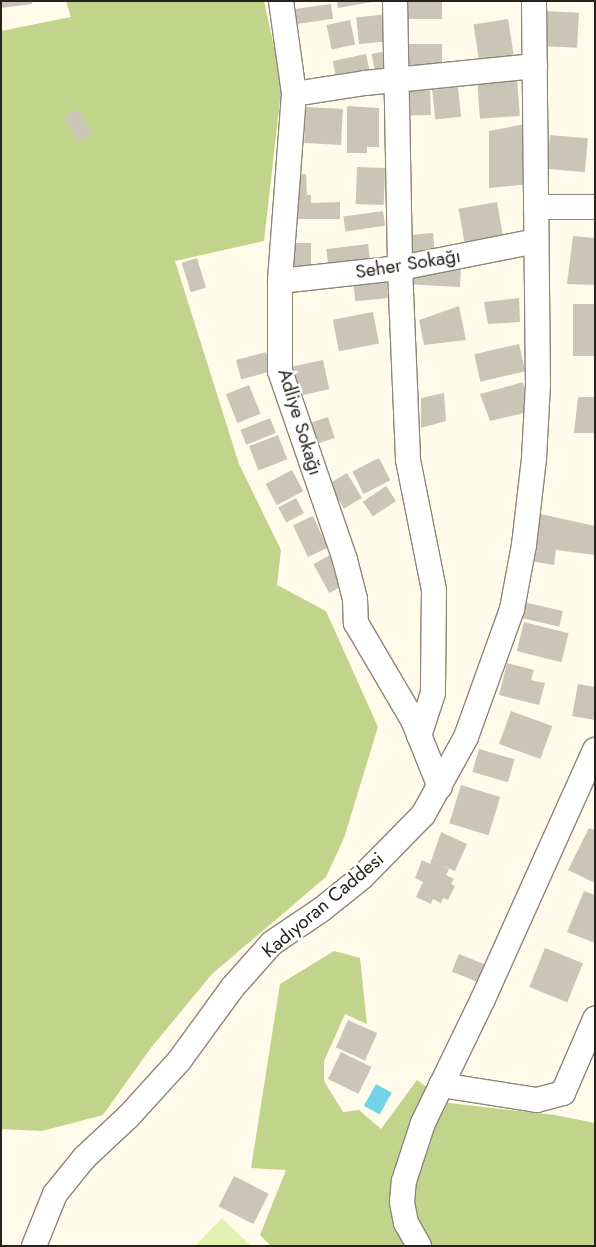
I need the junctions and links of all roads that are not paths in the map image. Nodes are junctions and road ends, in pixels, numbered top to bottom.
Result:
1 (281, 1) edge
2 (395, 1) edge
3 (534, 1) edge
4 (535, 66) junction
5 (397, 81) junction
6 (294, 94) junction
7 (536, 207) junction
8 (595, 207) edge
9 (536, 242) junction
10 (400, 268) junction
11 (280, 281) junction
12 (419, 736) junction
13 (595, 750) edge
14 (440, 787) junction
15 (595, 1018) edge
16 (441, 1086) junction
17 (34, 1246) edge
18 (418, 1246) edge

1 - 6 street, Adliye Sokağı
2 - 5 street
3 - 4 street, Kadıyoran Caddesi
4 - 5 street
4 - 7 street, Kadıyoran Caddesi
5 - 6 street
5 - 10 street
6 - 11 street, Adliye Sokağı
7 - 8 street
7 - 9 street, Kadıyoran Caddesi
9 - 10 street, Seher Sokağı
9 - 14 street, Kadıyoran Caddesi
10 - 11 street, Seher Sokağı
10 - 12 street
11 - 12 street, Adliye Sokağı
12 - 14 street, Adliye Sokağı
13 - 16 street
14 - 17 street, Kadıyoran Caddesi
15 - 16 street
16 - 18 street

